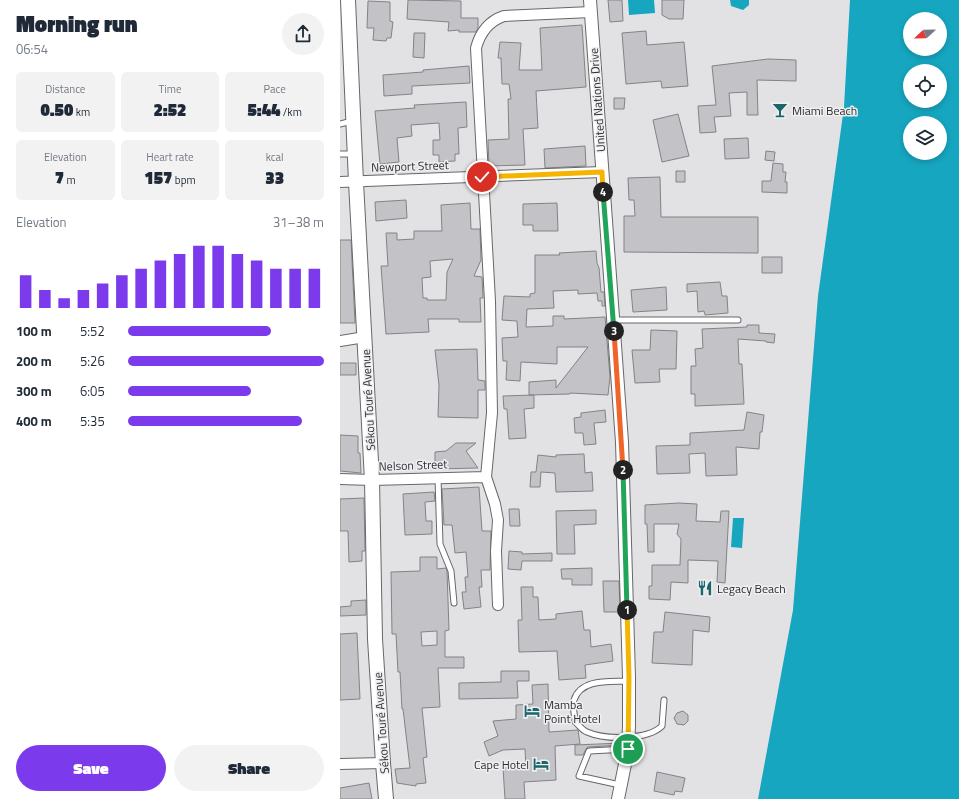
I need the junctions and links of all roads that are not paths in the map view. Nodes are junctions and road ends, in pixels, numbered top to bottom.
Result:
1 (348, 0) edge
2 (590, 6) edge
3 (344, 17) edge
4 (346, 122) edge
5 (340, 154) edge
6 (354, 154) junction
7 (602, 172) junction
8 (482, 177) junction
9 (340, 182) edge
10 (356, 182) junction
11 (613, 320) junction
12 (738, 320) dead end
13 (365, 337) junction
14 (340, 341) edge
15 (486, 476) junction
16 (438, 477) junction
17 (340, 479) edge
18 (372, 480) junction
19 (454, 603) dead end
20 (498, 605) dead end
21 (629, 681) junction
22 (664, 700) dead end
23 (628, 743) junction
24 (382, 763) junction
25 (340, 764) edge
26 (621, 786) junction
27 (386, 799) edge
28 (618, 799) edge

1 - 3 main road, Sékou Touré Avenue
2 - 7 street, United Nations Drive
2 - 8 street
3 - 4 main road, Sékou Touré Avenue
4 - 6 main road, Sékou Touré Avenue
5 - 6 lane
6 - 10 main road, Sékou Touré Avenue
7 - 8 street, Newport Street
7 - 11 street, United Nations Drive
8 - 10 street, Newport Street
8 - 15 street
9 - 10 street, Newport Street
10 - 13 main road, Sékou Touré Avenue
11 - 12 lane
11 - 21 street, United Nations Drive
13 - 14 street
13 - 18 main road, Sékou Touré Avenue
15 - 16 street, Nelson Street
15 - 20 street
16 - 18 street, Nelson Street
16 - 19 lane
17 - 18 street, Nelson Street
18 - 24 main road, Sékou Touré Avenue
21 - 23 street, United Nations Drive
21 - 23 lane
22 - 23 lane
23 - 26 street, United Nations Drive
23 - 26 lane
24 - 25 street
24 - 27 main road, Sékou Touré Avenue
26 - 28 street, United Nations Drive

